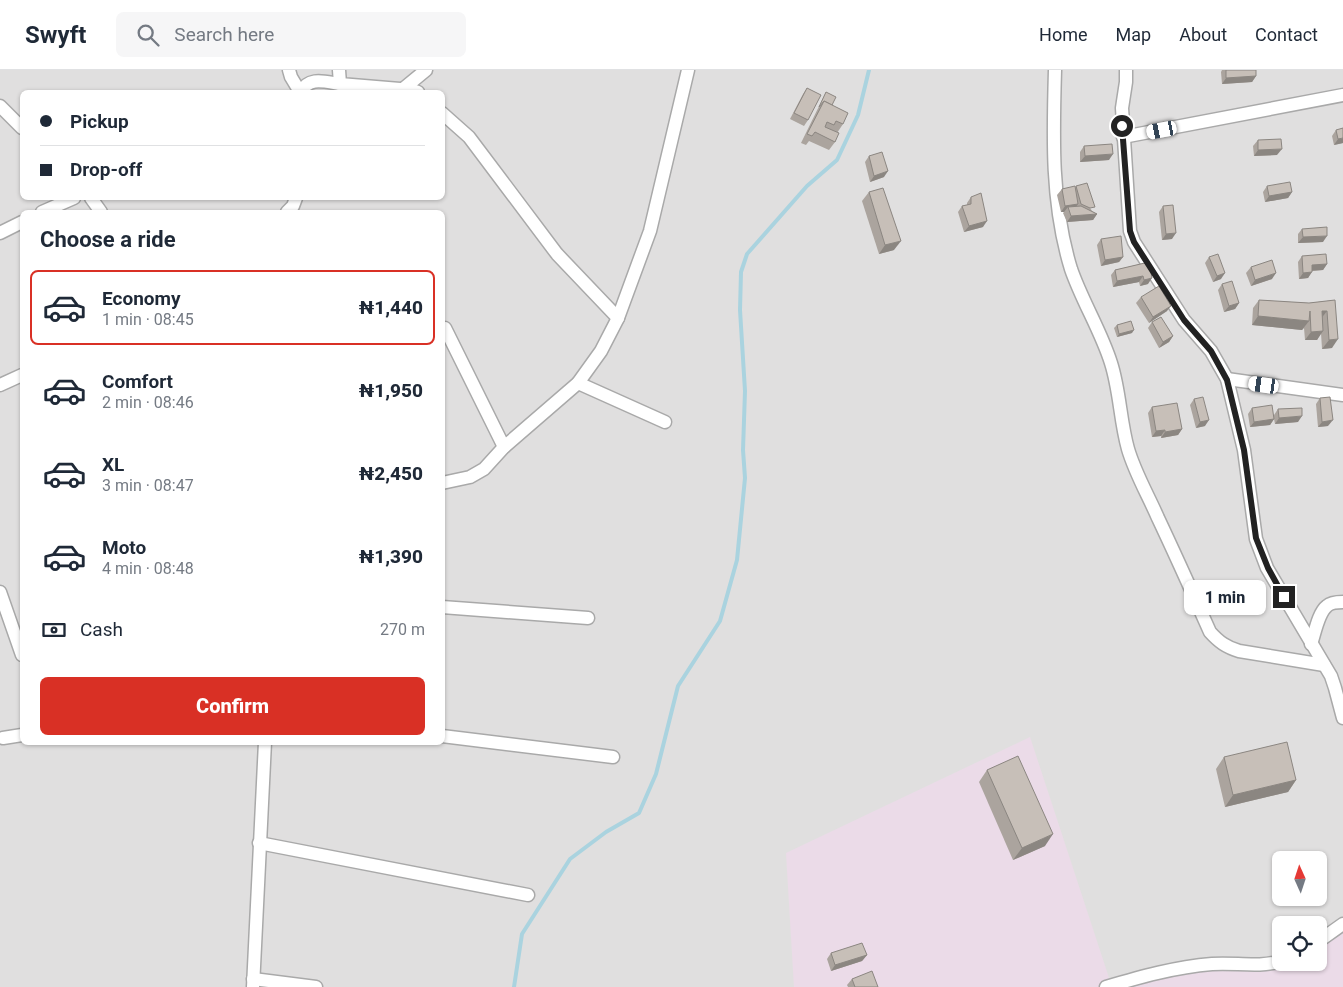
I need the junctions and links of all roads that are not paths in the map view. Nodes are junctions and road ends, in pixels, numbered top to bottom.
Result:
1 (289, 70) edge
2 (339, 70) edge
3 (426, 70) edge
4 (688, 70) edge
5 (1055, 70) edge
6 (1126, 70) edge
7 (340, 84) junction
8 (403, 89) junction
9 (300, 90) edge
10 (303, 90) edge
11 (412, 90) edge
12 (1343, 95) edge
13 (0, 106) edge
14 (445, 116) edge
15 (20, 126) edge
16 (1123, 137) junction
17 (69, 200) edge
18 (47, 210) edge
19 (20, 223) edge
20 (0, 233) edge
21 (618, 318) junction
22 (445, 328) dead end
23 (20, 376) edge
24 (1227, 380) junction
25 (578, 383) junction
26 (0, 385) edge
27 (1343, 395) edge
28 (665, 422) dead end
29 (504, 447) junction
30 (445, 482) edge
31 (0, 592) edge
32 (1343, 602) edge
33 (445, 608) edge
34 (588, 618) dead end
35 (1312, 644) junction
36 (20, 648) edge
37 (1324, 665) junction
38 (1343, 718) edge
39 (20, 735) edge
40 (445, 736) edge
41 (3, 738) dead end
42 (265, 745) edge
43 (613, 757) dead end
44 (259, 843) junction
45 (528, 895) dead end
46 (1343, 924) edge
47 (1327, 935) edge
48 (1272, 963) edge
49 (253, 983) edge
50 (316, 987) edge
51 (1106, 987) edge

1 - 9 street
2 - 7 street
3 - 8 street
4 - 21 street
5 - 37 street
6 - 16 street
7 - 8 street
7 - 10 street
8 - 11 street
12 - 16 street
13 - 15 street
14 - 21 street
16 - 24 street
17 - 18 street
19 - 20 street
21 - 25 street
22 - 29 street
23 - 26 street
24 - 27 street
24 - 35 street
25 - 28 street
25 - 29 street
29 - 30 street
31 - 36 street
32 - 35 street
33 - 34 street
35 - 37 street
37 - 38 street
39 - 41 street
40 - 43 street
42 - 44 street
44 - 45 street
44 - 49 street
46 - 47 street
48 - 51 street
49 - 50 street

